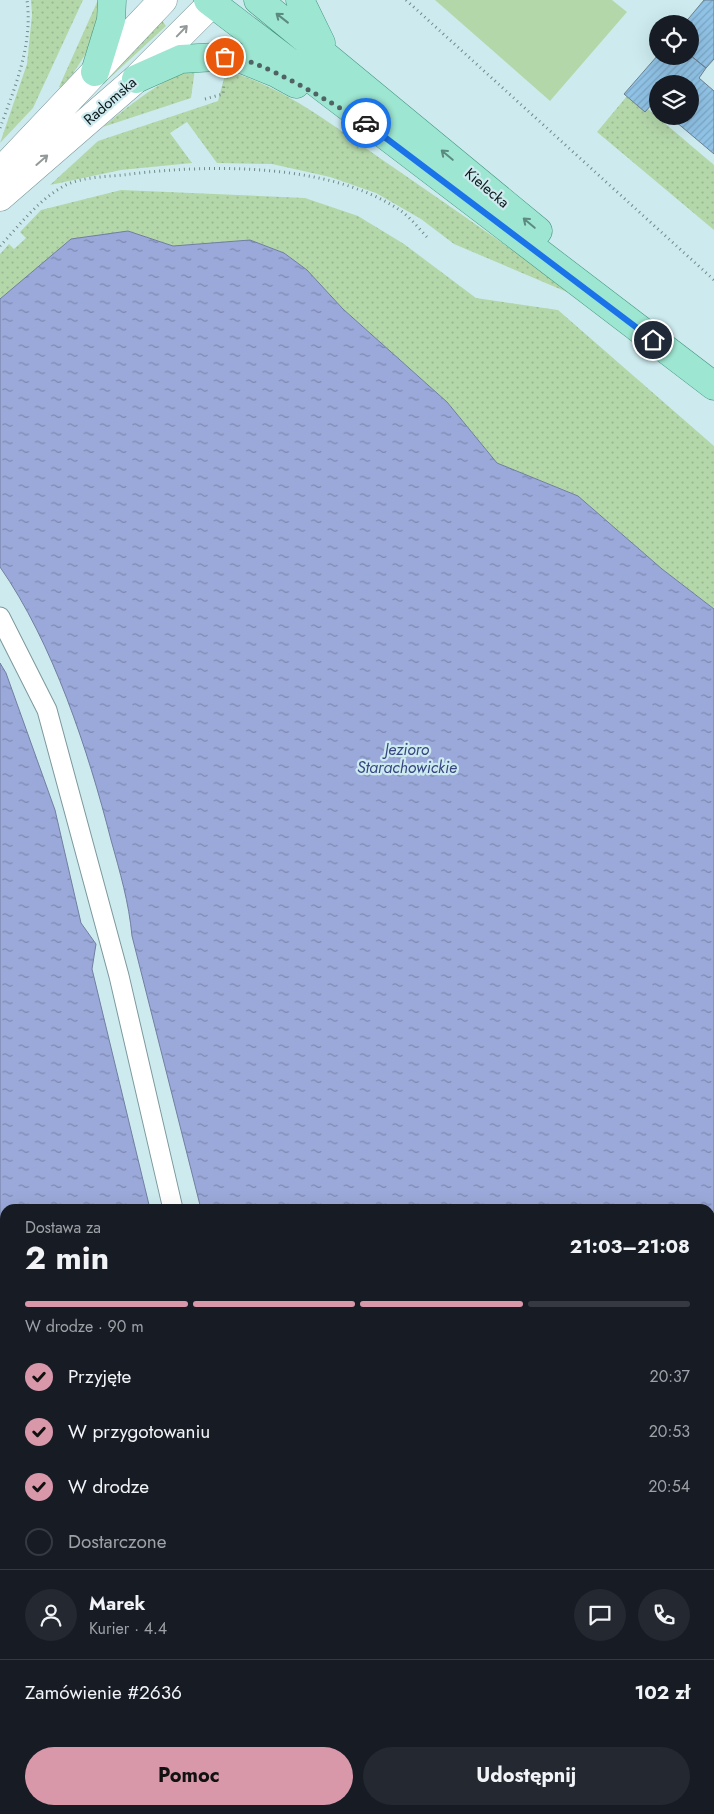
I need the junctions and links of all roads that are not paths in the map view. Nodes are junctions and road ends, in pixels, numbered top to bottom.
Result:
1 (112, 0) edge
2 (162, 0) edge
3 (258, 0) edge
4 (300, 0) edge
5 (211, 1) edge
6 (332, 59) junction
7 (95, 72) junction
8 (136, 79) junction
9 (366, 123) junction
10 (0, 172) edge
11 (0, 196) edge
12 (714, 378) edge
13 (714, 386) edge
14 (0, 617) edge
15 (172, 1204) edge

1 - 7 main road
2 - 7 street, Radomska
6 -> 3 main road, Kielecka
4 - 6 main road
8 -> 5 street, Radomska
5 - 9 main road, Kielecka
12 -> 6 main road, Kielecka
7 - 10 street, Radomska
8 - 9 main road
11 -> 8 street, Radomska
9 - 13 main road, Kielecka
14 - 15 street

